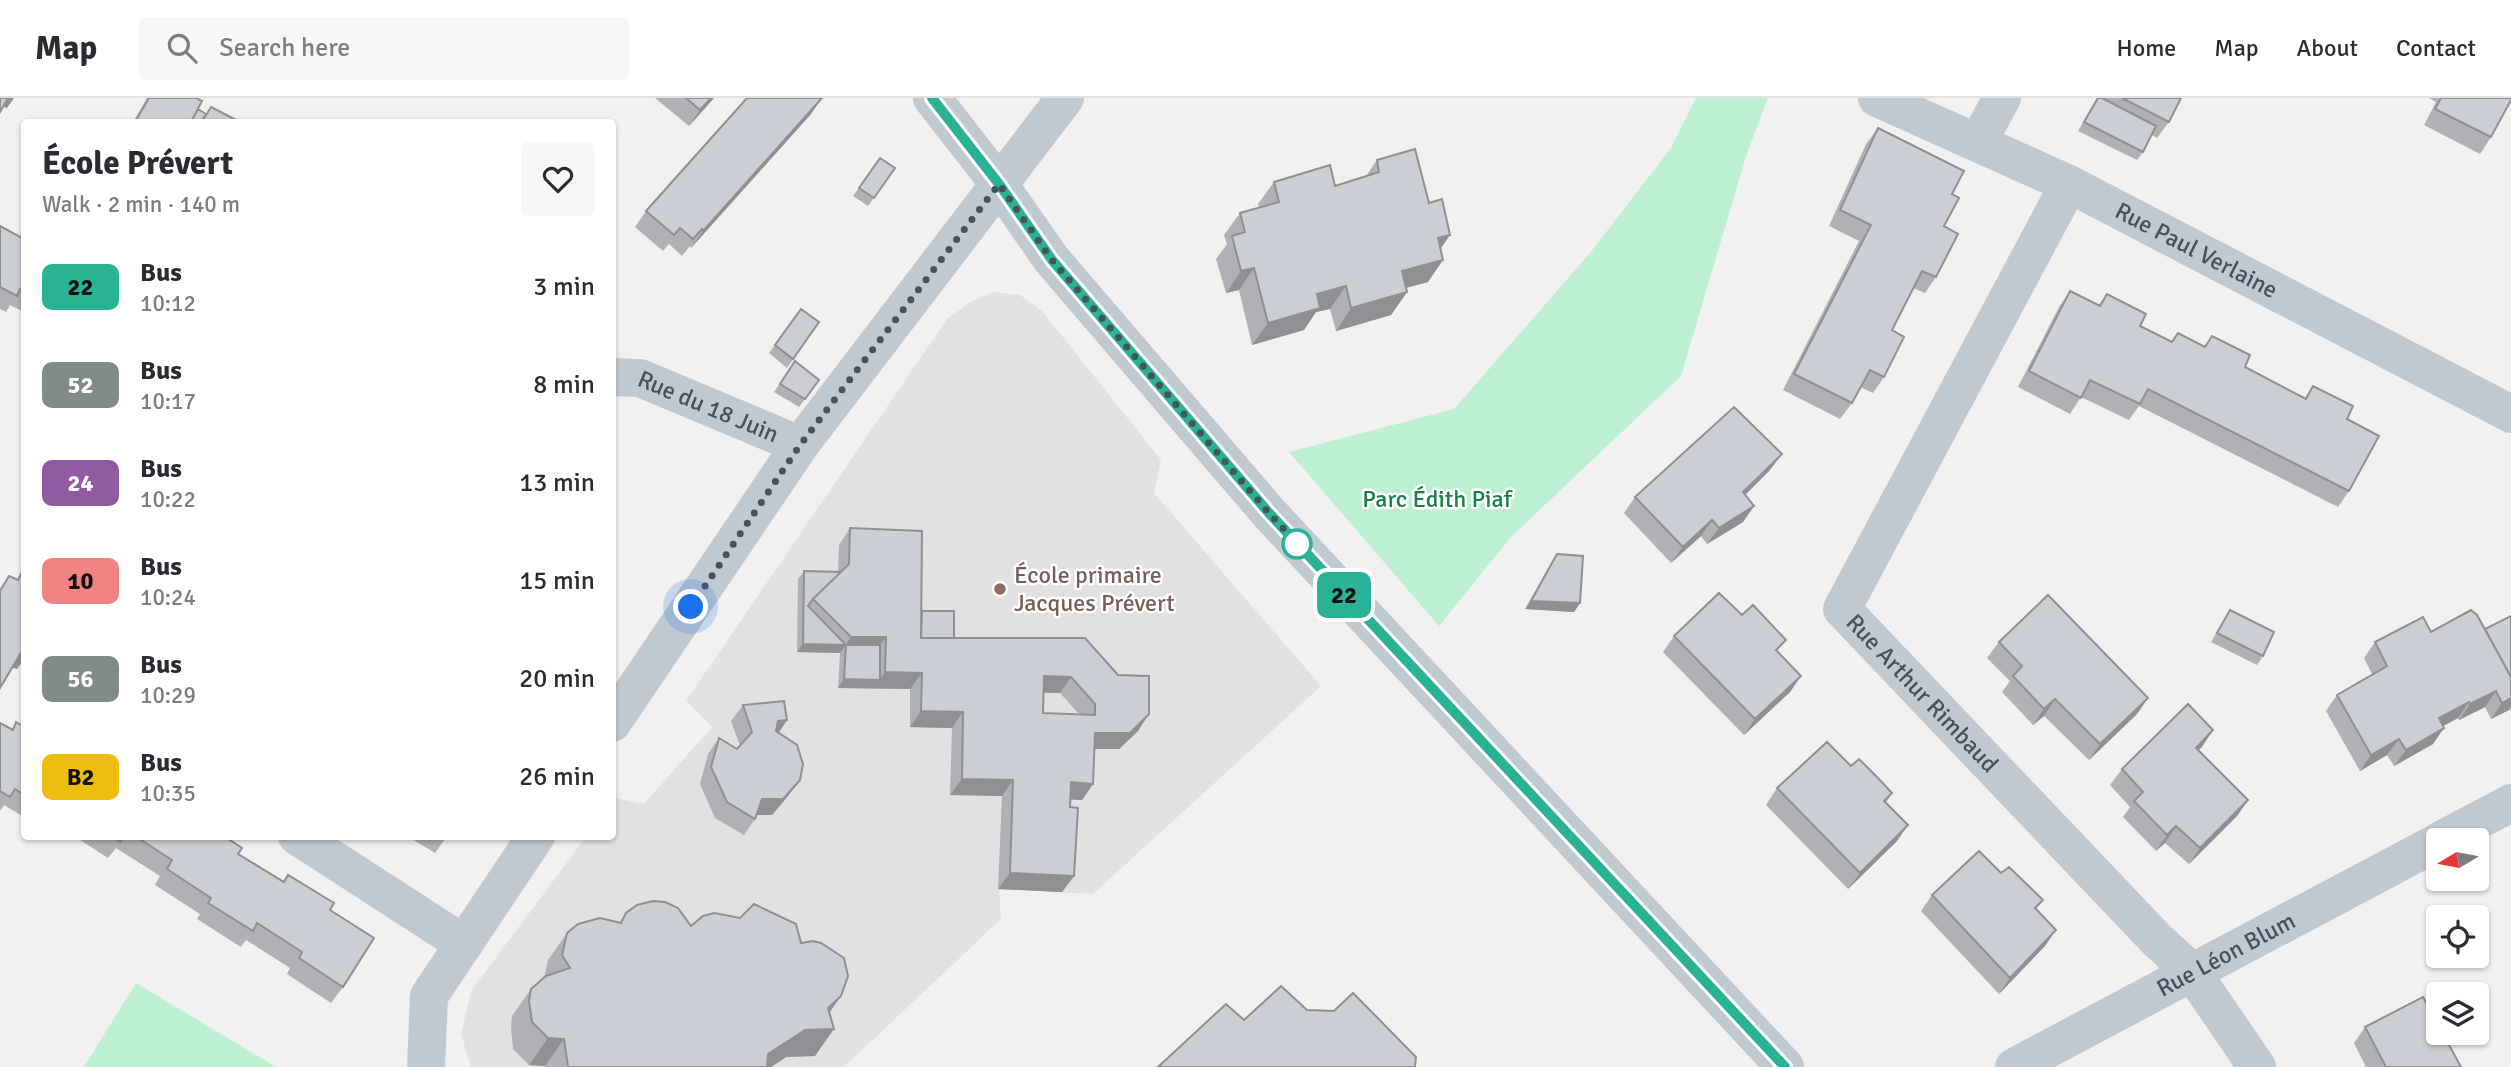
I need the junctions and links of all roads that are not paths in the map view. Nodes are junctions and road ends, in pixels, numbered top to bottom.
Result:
1 (932, 98) edge
2 (1065, 98) edge
3 (1877, 98) edge
4 (2002, 98) edge
5 (1978, 142) junction
6 (999, 184) junction
7 (2069, 184) junction
8 (616, 377) edge
9 (2511, 414) edge
10 (800, 445) junction
11 (616, 717) edge
12 (2511, 803) edge
13 (2464, 828) edge
14 (303, 840) edge
15 (533, 840) edge
16 (2426, 848) edge
17 (464, 944) junction
18 (2192, 972) junction
19 (426, 1067) edge
20 (1785, 1067) edge
21 (2014, 1067) edge
22 (2257, 1067) edge

1 - 6 street
2 - 6 street
3 - 5 street, Rue Paul Verlaine
4 - 5 street
5 - 7 street, Rue Paul Verlaine
6 - 10 street
6 - 20 street
7 - 9 street, Rue Paul Verlaine
7 - 18 street, Rue Arthur Rimbaud
8 - 10 street, Rue du 18 Juin
10 - 11 street
12 - 13 street, Rue Léon Blum
14 - 17 street
15 - 17 street
16 - 18 street, Rue Léon Blum
17 - 19 street
18 - 21 street, Rue Léon Blum
18 - 22 street

